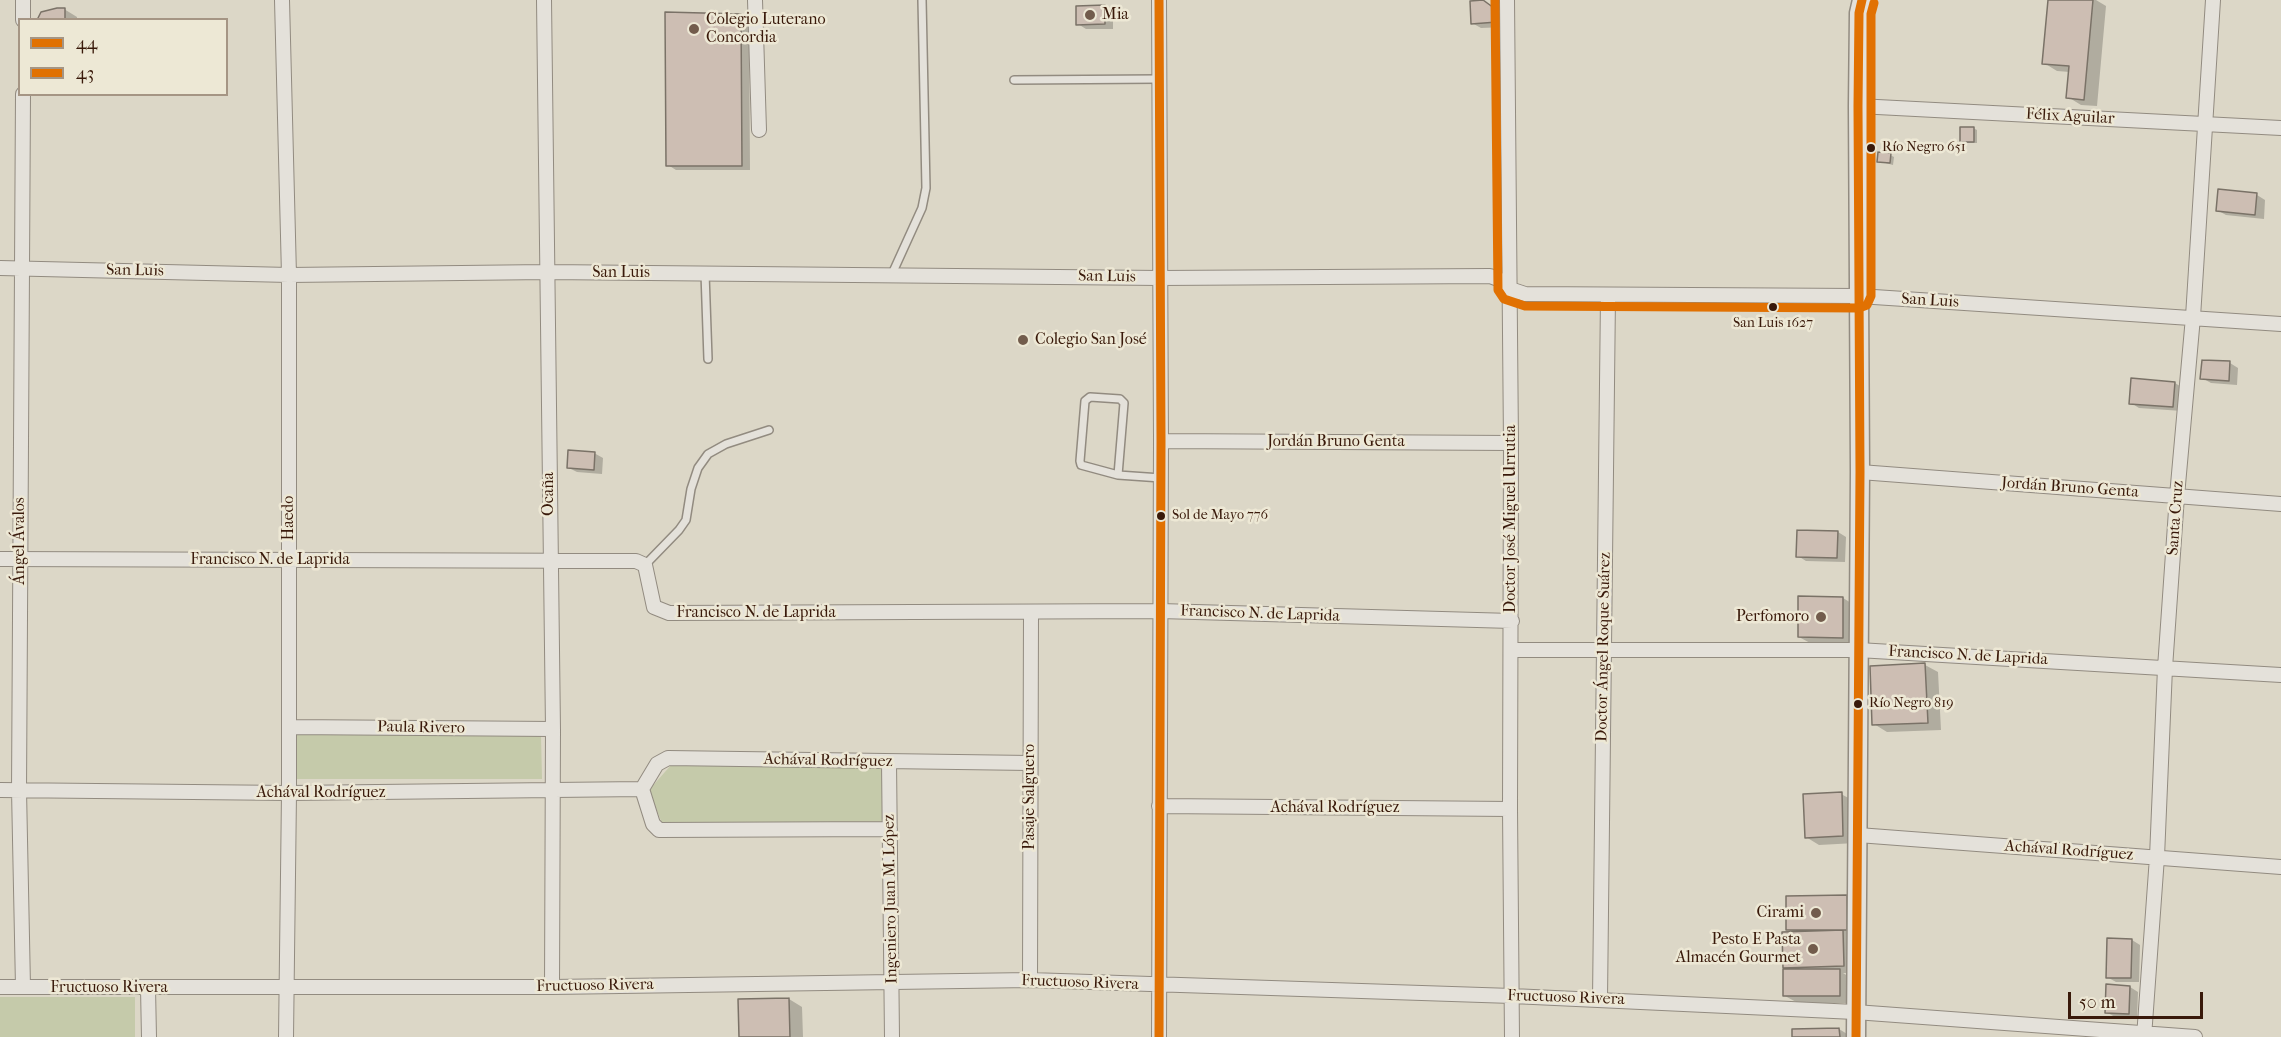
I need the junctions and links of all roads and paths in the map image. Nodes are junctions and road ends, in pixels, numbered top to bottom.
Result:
1 (23, 0) edge
2 (282, 0) edge
3 (544, 0) edge
4 (755, 0) edge
5 (922, 0) edge
6 (1159, 0) edge
7 (1507, 0) edge
8 (1862, 0) edge
9 (2213, 0) edge
10 (23, 18) edge
11 (1159, 79) junction
12 (1014, 80) dead end
13 (23, 96) edge
14 (1858, 106) junction
15 (2205, 124) junction
16 (2281, 128) edge
17 (759, 130) dead end
18 (0, 268) edge
19 (22, 268) junction
20 (547, 272) junction
21 (705, 273) junction
22 (892, 274) junction
23 (289, 275) junction
24 (1160, 278) junction
25 (1510, 289) junction
26 (1608, 296) junction
27 (1858, 296) junction
28 (2193, 317) junction
29 (2281, 324) edge
30 (708, 360) dead end
31 (770, 430) dead end
32 (1161, 441) junction
33 (1511, 443) junction
34 (1860, 472) junction
35 (1118, 475) junction
36 (1161, 478) junction
37 (2177, 496) junction
38 (2281, 504) edge
39 (0, 559) edge
40 (20, 560) junction
41 (289, 560) junction
42 (550, 562) junction
43 (645, 565) junction
44 (1160, 611) junction
45 (1031, 613) junction
46 (1512, 621) junction
47 (1511, 650) junction
48 (1604, 650) junction
49 (1858, 650) junction
50 (2165, 668) junction
51 (2281, 675) edge
52 (289, 727) junction
53 (553, 729) junction
54 (889, 762) junction
55 (1030, 763) junction
56 (642, 789) junction
57 (0, 790) edge
58 (19, 790) junction
59 (553, 791) junction
60 (289, 793) junction
61 (1159, 806) junction
62 (1510, 809) junction
63 (890, 829) junction
64 (1858, 835) junction
65 (2157, 857) junction
66 (2281, 867) edge
67 (1030, 980) junction
68 (892, 983) junction
69 (1159, 985) junction
70 (0, 987) edge
71 (22, 987) junction
72 (552, 987) junction
73 (148, 988) junction
74 (286, 989) junction
75 (1512, 996) junction
76 (1600, 999) junction
77 (1856, 1012) junction
78 (2144, 1035) edge
79 (148, 1037) edge
80 (286, 1037) edge
81 (892, 1037) edge
82 (1159, 1037) edge
83 (1512, 1037) edge
84 (1856, 1037) edge
85 (2195, 1037) edge

1 - 10 street
2 - 23 street, Haedo
3 - 20 street, Ocaña
4 - 17 street
5 - 22 lane
6 - 11 street
7 - 25 street, Doctor José Miguel Urrutia
8 - 14 street
9 - 15 street, Santa Cruz
11 - 12 lane
11 - 24 street
13 - 19 street, Ángel Ávalos
14 - 15 street, Félix Aguilar
14 - 27 street
15 - 16 street, Félix Aguilar
15 - 28 street, Santa Cruz
18 - 19 street, San Luis
19 - 23 street, San Luis
19 - 40 street, Ángel Ávalos
20 - 21 street, San Luis
20 - 23 street, San Luis
20 - 42 street, Ocaña
21 - 22 street, San Luis
21 - 30 lane
22 - 24 street, San Luis
23 - 41 street, Haedo
24 - 25 street, San Luis
24 - 32 street
25 - 26 street, San Luis
25 - 33 street, Doctor José Miguel Urrutia
26 - 27 street, San Luis
26 - 48 street, Doctor Ángel Roque Suárez
27 - 28 street, San Luis
27 - 34 street
28 - 29 street, San Luis
28 - 37 street, Santa Cruz
31 - 43 lane
32 - 33 street, Jordán Bruno Genta
32 - 36 street
33 - 46 street, Doctor José Miguel Urrutia
34 - 37 street, Jordán Bruno Genta
34 - 49 street
35 - 35 lane
35 - 36 lane
36 - 44 street
37 - 38 street, Jordán Bruno Genta
37 - 50 street, Santa Cruz
39 - 40 street, Francisco N. de Laprida
40 - 41 street, Francisco N. de Laprida
40 - 58 street, Ángel Ávalos
41 - 42 street, Francisco N. de Laprida
41 - 52 street, Haedo
42 - 43 street, Francisco N. de Laprida
42 - 53 street, Ocaña
43 - 45 street, Francisco N. de Laprida
44 - 45 street, Francisco N. de Laprida
44 - 46 street, Francisco N. de Laprida
44 - 61 street
45 - 55 street, Pasaje Salguero
46 - 47 street, Doctor José Miguel Urrutia
47 - 48 street, Francisco N. de Laprida
47 - 62 street, Doctor José Miguel Urrutia
48 - 49 street, Francisco N. de Laprida
48 - 76 street, Doctor Ángel Roque Suárez
49 - 50 street, Francisco N. de Laprida
49 - 64 street
50 - 51 street, Francisco N. de Laprida
50 - 65 street, Santa Cruz
52 - 53 street, Paula Rivero
52 - 60 street, Haedo
53 - 59 street, Ocaña
54 - 55 street, Achával Rodríguez
54 - 56 street, Achával Rodríguez
54 - 63 street, Ingeniero Juan M. López
55 - 67 street, Pasaje Salguero
56 - 59 street, Achával Rodríguez
56 - 63 street
57 - 58 street, Achával Rodríguez
58 - 60 street, Achával Rodríguez
58 - 71 street, Ángel Ávalos
59 - 60 street, Achával Rodríguez
59 - 72 street, Ocaña
60 - 74 street, Haedo
61 - 62 street, Achával Rodríguez
61 - 69 street
62 - 75 street, Doctor José Miguel Urrutia
63 - 68 street, Ingeniero Juan M. López
64 - 65 street, Achával Rodríguez
64 - 77 street
65 - 66 street, Achával Rodríguez
65 - 78 street, Santa Cruz
67 - 68 street, Fructuoso Rivera
67 - 69 street, Fructuoso Rivera
68 - 72 street, Fructuoso Rivera
68 - 81 street, Ingeniero Juan M. López
69 - 75 street, Fructuoso Rivera
69 - 82 street
70 - 71 street, Fructuoso Rivera
71 - 73 street, Fructuoso Rivera
72 - 74 street, Fructuoso Rivera
73 - 74 street, Fructuoso Rivera
73 - 79 street
74 - 80 street, Haedo
75 - 76 street, Fructuoso Rivera
75 - 83 street, Doctor José Miguel Urrutia
76 - 77 street, Fructuoso Rivera
77 - 78 street, Fructuoso Rivera
77 - 84 street
78 - 85 street, Fructuoso Rivera

